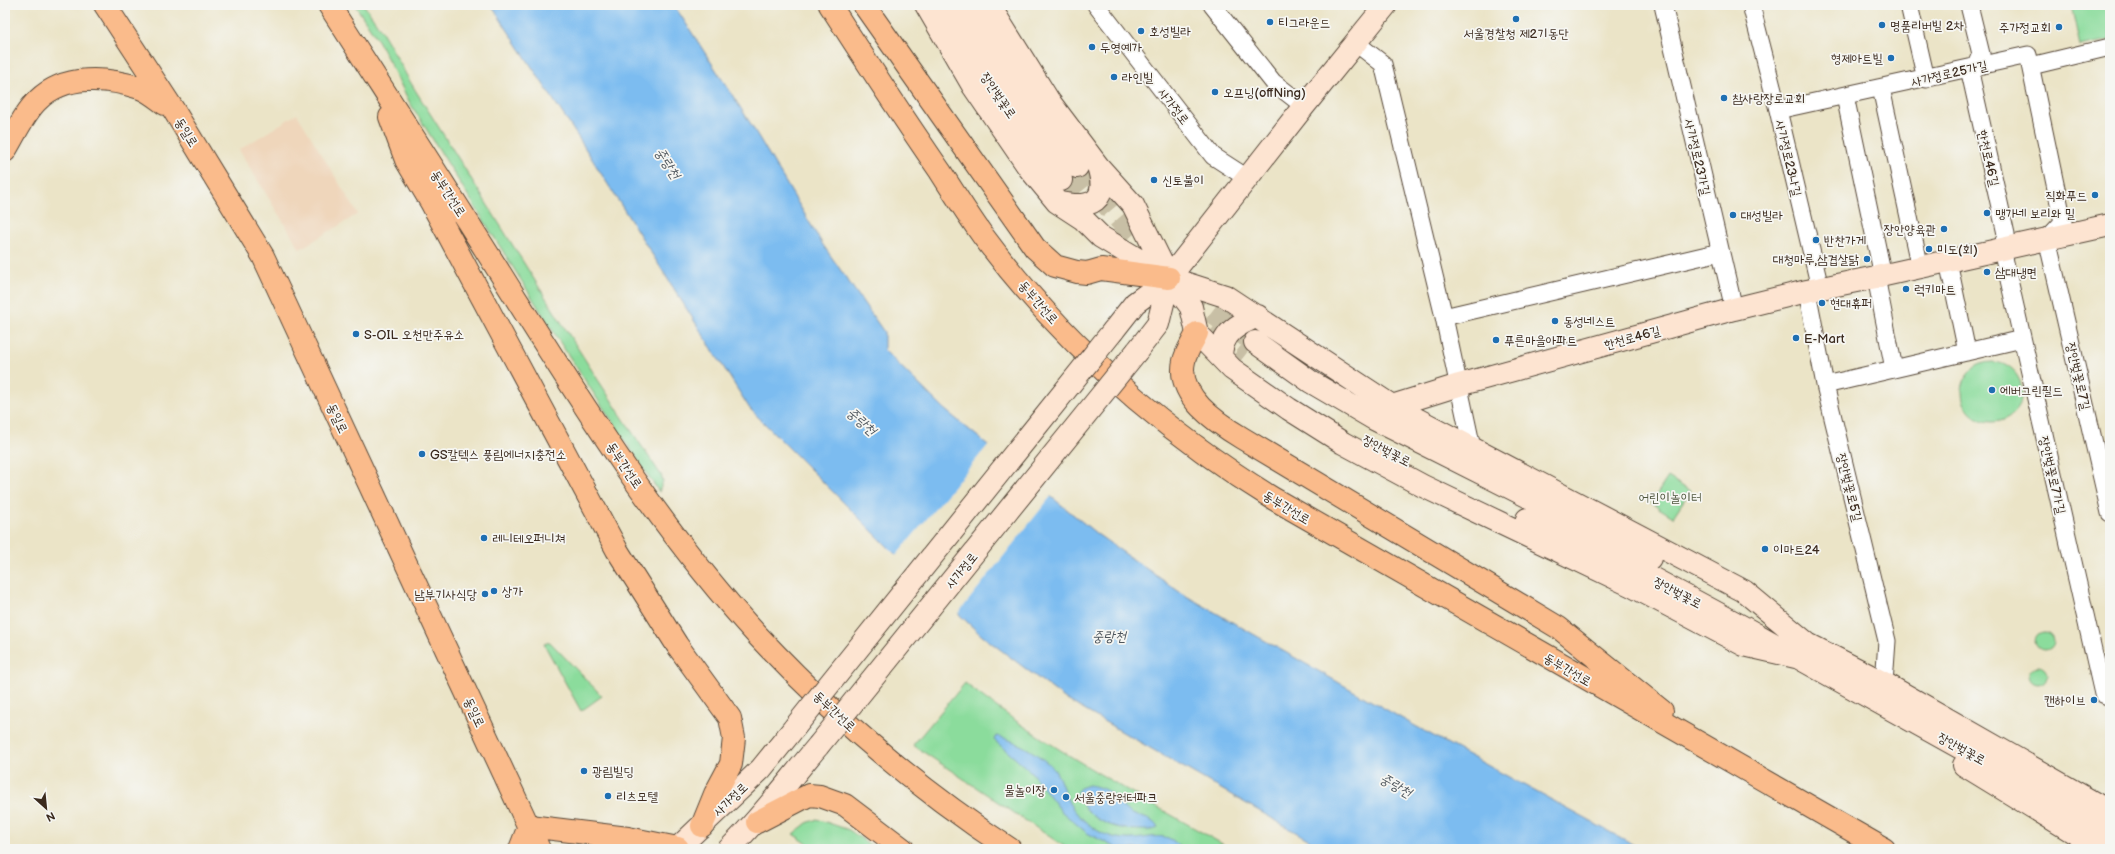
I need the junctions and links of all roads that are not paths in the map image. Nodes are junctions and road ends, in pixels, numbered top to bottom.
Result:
1 (329, 5) edge
2 (830, 5) edge
3 (864, 5) edge
4 (926, 5) edge
5 (944, 5) edge
6 (969, 5) edge
7 (989, 5) edge
8 (1096, 5) edge
9 (1212, 5) edge
10 (1386, 5) edge
11 (1663, 5) edge
12 (1751, 5) edge
13 (1909, 5) edge
14 (1969, 5) edge
15 (108, 9) edge
16 (1356, 43) junction
17 (2110, 47) edge
18 (2031, 66) junction
19 (1976, 67) junction
20 (371, 70) junction
21 (1926, 79) junction
22 (1881, 88) junction
23 (1845, 96) junction
24 (1304, 106) junction
25 (173, 109) junction
26 (1778, 110) junction
27 (5, 152) edge
28 (1079, 171) junction
29 (1247, 178) junction
30 (1057, 202) junction
31 (2110, 225) edge
32 (2047, 239) junction
33 (2002, 249) junction
34 (1720, 252) junction
35 (1948, 261) junction
36 (1920, 268) junction
37 (1880, 276) junction
38 (1169, 278) junction
39 (1813, 289) junction
40 (1734, 309) junction
41 (1258, 316) junction
42 (1444, 317) junction
43 (1197, 333) junction
44 (2022, 339) junction
45 (1249, 351) tunnel mouth
46 (1967, 352) junction
47 (1221, 357) junction
48 (1894, 369) junction
49 (1459, 385) junction
50 (1825, 385) junction
51 (1392, 406) junction
52 (1472, 448) junction
53 (2110, 513) edge
54 (1804, 651) junction
55 (1881, 693) junction
56 (2110, 697) edge
57 (1716, 754) junction
58 (2110, 812) edge
59 (757, 822) junction
60 (529, 826) junction
61 (702, 826) junction
62 (2110, 834) edge
63 (678, 848) edge
64 (520, 849) edge
65 (539, 849) edge
66 (729, 849) edge
67 (903, 849) edge
68 (1010, 849) edge
69 (1884, 849) edge
70 (2101, 849) edge

1 - 20 main road, 동부간선로
2 - 57 main road, 동부간선로
3 - 38 main road
4 - 30 main road
5 - 28 main road, 장안벚꽃로
6 - 28 main road, 장안벚꽃로
7 - 28 main road
8 - 29 street, 사가정로
9 - 24 street
10 - 16 main road, 사가정로
11 - 34 street, 사가정로23가길
12 - 26 street, 사가정로23나길
13 - 21 street
14 - 19 street
15 - 25 main road, 동일로
16 - 24 main road, 사가정로
16 - 42 street
17 - 18 street
18 - 19 street, 사가정로25가길
18 - 32 street
19 - 21 street, 사가정로25가길
19 - 33 street, 한천로46길
20 - 61 main road
20 - 68 main road, 동부간선로
21 - 22 street, 사가정로25가길
22 - 23 street, 사가정로25가길
22 - 36 street
23 - 26 street, 사가정로25가길
23 - 37 street
24 - 29 main road, 사가정로
25 - 27 main road
25 - 60 main road, 동일로
26 - 39 street, 사가정로23나길
28 - 30 main road
28 - 38 main road
29 - 38 main road, 사가정로
30 - 38 main road
31 - 32 main road, 한천로46길
32 - 33 main road, 한천로46길
32 - 53 street, 장안벚꽃로7길
33 - 35 main road, 한천로46길
33 - 44 street, 장안벚꽃로7가길
34 - 40 street, 사가정로23가길
34 - 42 street
35 - 36 main road, 한천로46길
35 - 46 street
36 - 37 main road, 한천로46길
37 - 39 main road, 한천로46길
37 - 48 street
38 - 41 main road
38 - 43 main road
38 - 59 main road, 사가정로, bridge
38 - 61 main road, 사가정로, bridge
39 - 40 main road, 한천로46길
39 - 50 street, 장안벚꽃로5길
40 - 49 main road, 한천로46길
41 - 47 main road
41 - 51 main road
42 - 49 street
43 - 47 main road
43 - 57 main road
44 - 46 street
44 - 56 street, 장안벚꽃로7가길
45 - 54 main road, 장안벚꽃로
46 - 48 street
47 - 54 main road
48 - 50 street
49 - 51 main road, 한천로46길
49 - 52 street
50 - 55 street, 장안벚꽃로5길
51 - 52 main road
52 - 54 main road
54 - 55 main road, 장안벚꽃로
55 - 58 main road, 장안벚꽃로
55 - 62 main road, 장안벚꽃로
55 - 70 main road
57 - 69 main road, 동부간선로
59 - 66 main road, 사가정로
59 - 67 main road
60 - 63 main road
60 - 64 main road
60 - 65 main road, 동일로
61 - 63 main road, 사가정로

